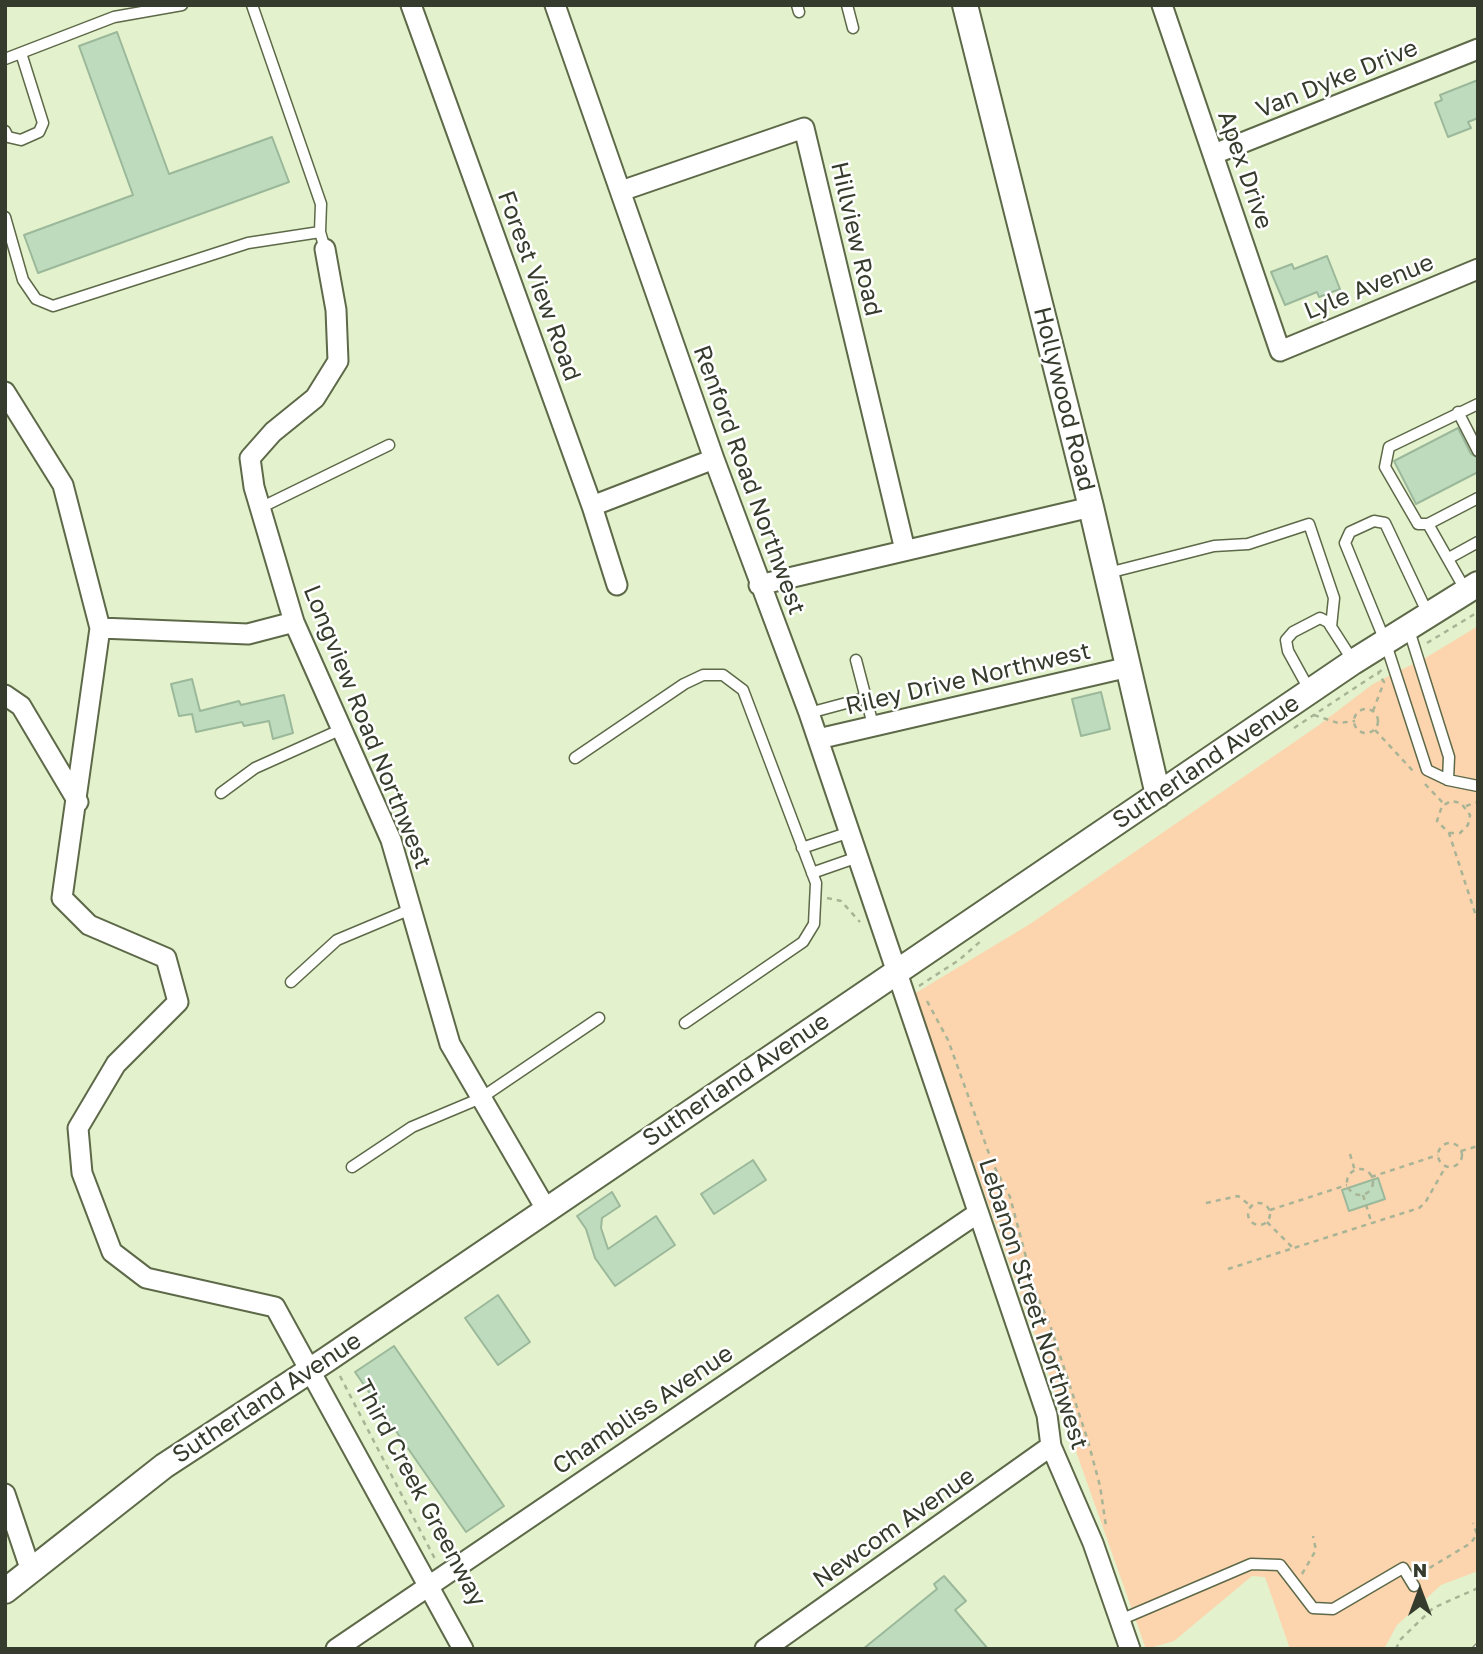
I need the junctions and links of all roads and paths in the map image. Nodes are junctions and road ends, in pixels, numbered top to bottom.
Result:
1 (182, 5) edge
2 (252, 5) edge
3 (411, 5) edge
4 (555, 5) edge
5 (846, 5) edge
6 (965, 5) edge
7 (1162, 5) edge
8 (853, 28) dead end
9 (1478, 49) edge
10 (21, 53) junction
11 (5, 59) edge
12 (5, 131) edge
13 (1214, 154) junction
14 (621, 191) junction
15 (5, 217) edge
16 (323, 240) junction
17 (1478, 269) edge
18 (1280, 351) joint
19 (5, 393) edge
20 (1478, 404) edge
21 (1458, 411) junction
22 (389, 445) dead end
23 (1478, 451) edge
24 (713, 459) junction
25 (1478, 498) edge
26 (592, 506) junction
27 (1091, 507) junction
28 (260, 508) junction
29 (1428, 524) junction
30 (1478, 542) edge
31 (905, 550) junction
32 (1449, 558) junction
33 (1107, 573) junction
34 (759, 584) junction
35 (617, 585) dead end
36 (1472, 587) edge
37 (1418, 620) junction
38 (294, 622) junction
39 (1331, 627) junction
40 (100, 628) junction
41 (1385, 641) junction
42 (856, 660) dead end
43 (1353, 662) junction
44 (1129, 667) junction
45 (1378, 673) dead end
46 (5, 695) edge
47 (865, 698) junction
48 (1312, 703) junction
49 (1373, 711) junction
50 (810, 713) junction
51 (1354, 721) junction
52 (873, 724) junction
53 (342, 729) junction
54 (1375, 730) junction
55 (818, 739) junction
56 (575, 758) dead end
57 (1448, 780) junction
58 (1478, 786) edge
59 (221, 793) dead end
60 (1158, 795) junction
61 (78, 802) junction
62 (1478, 802) edge
63 (1444, 804) junction
64 (1466, 806) junction
65 (850, 832) junction
66 (1449, 833) junction
67 (802, 848) junction
68 (858, 857) junction
69 (812, 873) junction
70 (817, 898) junction
71 (411, 909) junction
72 (1478, 922) edge
73 (868, 931) dead end
74 (896, 972) junction
75 (291, 982) dead end
76 (919, 986) dead end
77 (599, 1018) dead end
78 (685, 1023) dead end
79 (481, 1098) junction
80 (1478, 1146) edge
81 (1461, 1151) junction
82 (1350, 1154) dead end
83 (1439, 1155) junction
84 (1446, 1166) junction
85 (352, 1167) dead end
86 (1355, 1171) junction
87 (1371, 1177) junction
88 (1347, 1185) junction
89 (1363, 1195) junction
90 (1206, 1203) dead end
91 (1251, 1206) junction
92 (546, 1209) junction
93 (1270, 1210) junction
94 (978, 1213) junction
95 (1267, 1222) junction
96 (1372, 1223) junction
97 (1293, 1248) junction
98 (1228, 1269) dead end
99 (310, 1371) junction
100 (339, 1379) dead end
101 (1051, 1446) junction
102 (5, 1494) edge
103 (1473, 1523) dead end
104 (1107, 1535) dead end
105 (1313, 1536) dead end
106 (31, 1571) junction
107 (437, 1581) junction
108 (1296, 1583) junction
109 (1412, 1583) joint
110 (1478, 1588) edge
111 (5, 1591) edge
112 (1120, 1620) junction
113 (336, 1649) edge
114 (463, 1649) edge
115 (765, 1649) edge
116 (1130, 1649) edge
117 (1396, 1649) edge

1 - 10 lane
2 - 16 lane
3 - 26 street, Forest View Road
4 - 14 street, Renford Road Northwest
5 - 8 lane
6 - 27 street, Hollywood Road
7 - 13 street, Apex Drive
9 - 13 street, Van Dyke Drive
10 - 11 lane
10 - 12 lane
13 - 18 street, Apex Drive
14 - 24 street, Renford Road Northwest
14 - 31 street, Hillview Road
15 - 16 lane
16 - 28 street, Longview Road Northwest
17 - 18 street, Lyle Avenue
19 - 40 street
20 - 21 lane
21 - 23 lane
21 - 29 lane
22 - 28 lane
24 - 26 street
24 - 34 street, Renford Road Northwest
25 - 29 lane
26 - 35 street, Forest View Road
27 - 31 street
27 - 33 street, Hollywood Road
28 - 38 street, Longview Road Northwest
29 - 32 lane
30 - 32 lane
31 - 34 street
32 - 36 lane
33 - 39 lane
33 - 44 street, Hollywood Road
34 - 50 street, Renford Road Northwest
36 - 37 street, Sutherland Avenue
37 - 41 street, Sutherland Avenue
37 - 41 lane
37 - 57 lane
38 - 40 street
38 - 53 street, Longview Road Northwest
39 - 43 lane
39 - 48 lane
40 - 61 street
41 - 43 street, Sutherland Avenue
41 - 57 lane
42 - 47 lane
43 - 48 street, Sutherland Avenue
44 - 52 street, Riley Drive Northwest
44 - 60 street, Hollywood Road
45 - 49 path
46 - 61 street
47 - 50 lane
47 - 52 lane
48 - 51 path
48 - 60 street, Sutherland Avenue
49 - 51 path
49 - 54 path
50 - 55 street, Renford Road Northwest
51 - 54 path
52 - 55 street, Riley Drive Northwest
53 - 59 lane
53 - 71 street, Longview Road Northwest
54 - 63 path
55 - 65 street, Renford Road Northwest
56 - 67 lane
57 - 58 lane
60 - 74 street, Sutherland Avenue
61 - 99 street
62 - 64 path
63 - 64 path
63 - 66 path
64 - 66 path
65 - 67 lane
65 - 68 street, Renford Road Northwest
66 - 72 path
67 - 69 lane
68 - 69 lane
68 - 74 street, Renford Road Northwest
69 - 70 lane
70 - 73 path
70 - 78 lane
71 - 75 lane
71 - 79 street, Longview Road Northwest
74 - 92 street, Sutherland Avenue
74 - 94 street, Lebanon Street Northwest
76 - 104 path
77 - 79 lane
79 - 85 lane
79 - 92 street, Longview Road Northwest
80 - 81 path
81 - 83 path
81 - 84 path
82 - 86 path
83 - 84 path
83 - 87 path
84 - 96 path
86 - 87 path
86 - 88 path
87 - 89 path
88 - 89 path
88 - 93 path
89 - 96 path
90 - 91 path
91 - 93 path
91 - 95 path
92 - 99 street, Sutherland Avenue
93 - 95 path
94 - 101 street, Lebanon Street Northwest
94 - 107 street, Chambliss Avenue
95 - 97 path
96 - 97 path
97 - 98 path
99 - 106 street, Sutherland Avenue
99 - 107 street
100 - 107 path, Third Creek Greenway
101 - 112 street, Lebanon Street Northwest
101 - 115 street, Newcom Avenue
102 - 106 street
103 - 109 path
105 - 108 path
106 - 111 street, Sutherland Avenue
107 - 113 street, Chambliss Avenue
107 - 114 street
108 - 109 lane
108 - 112 lane
110 - 117 path
112 - 116 street, Lebanon Street Northwest

